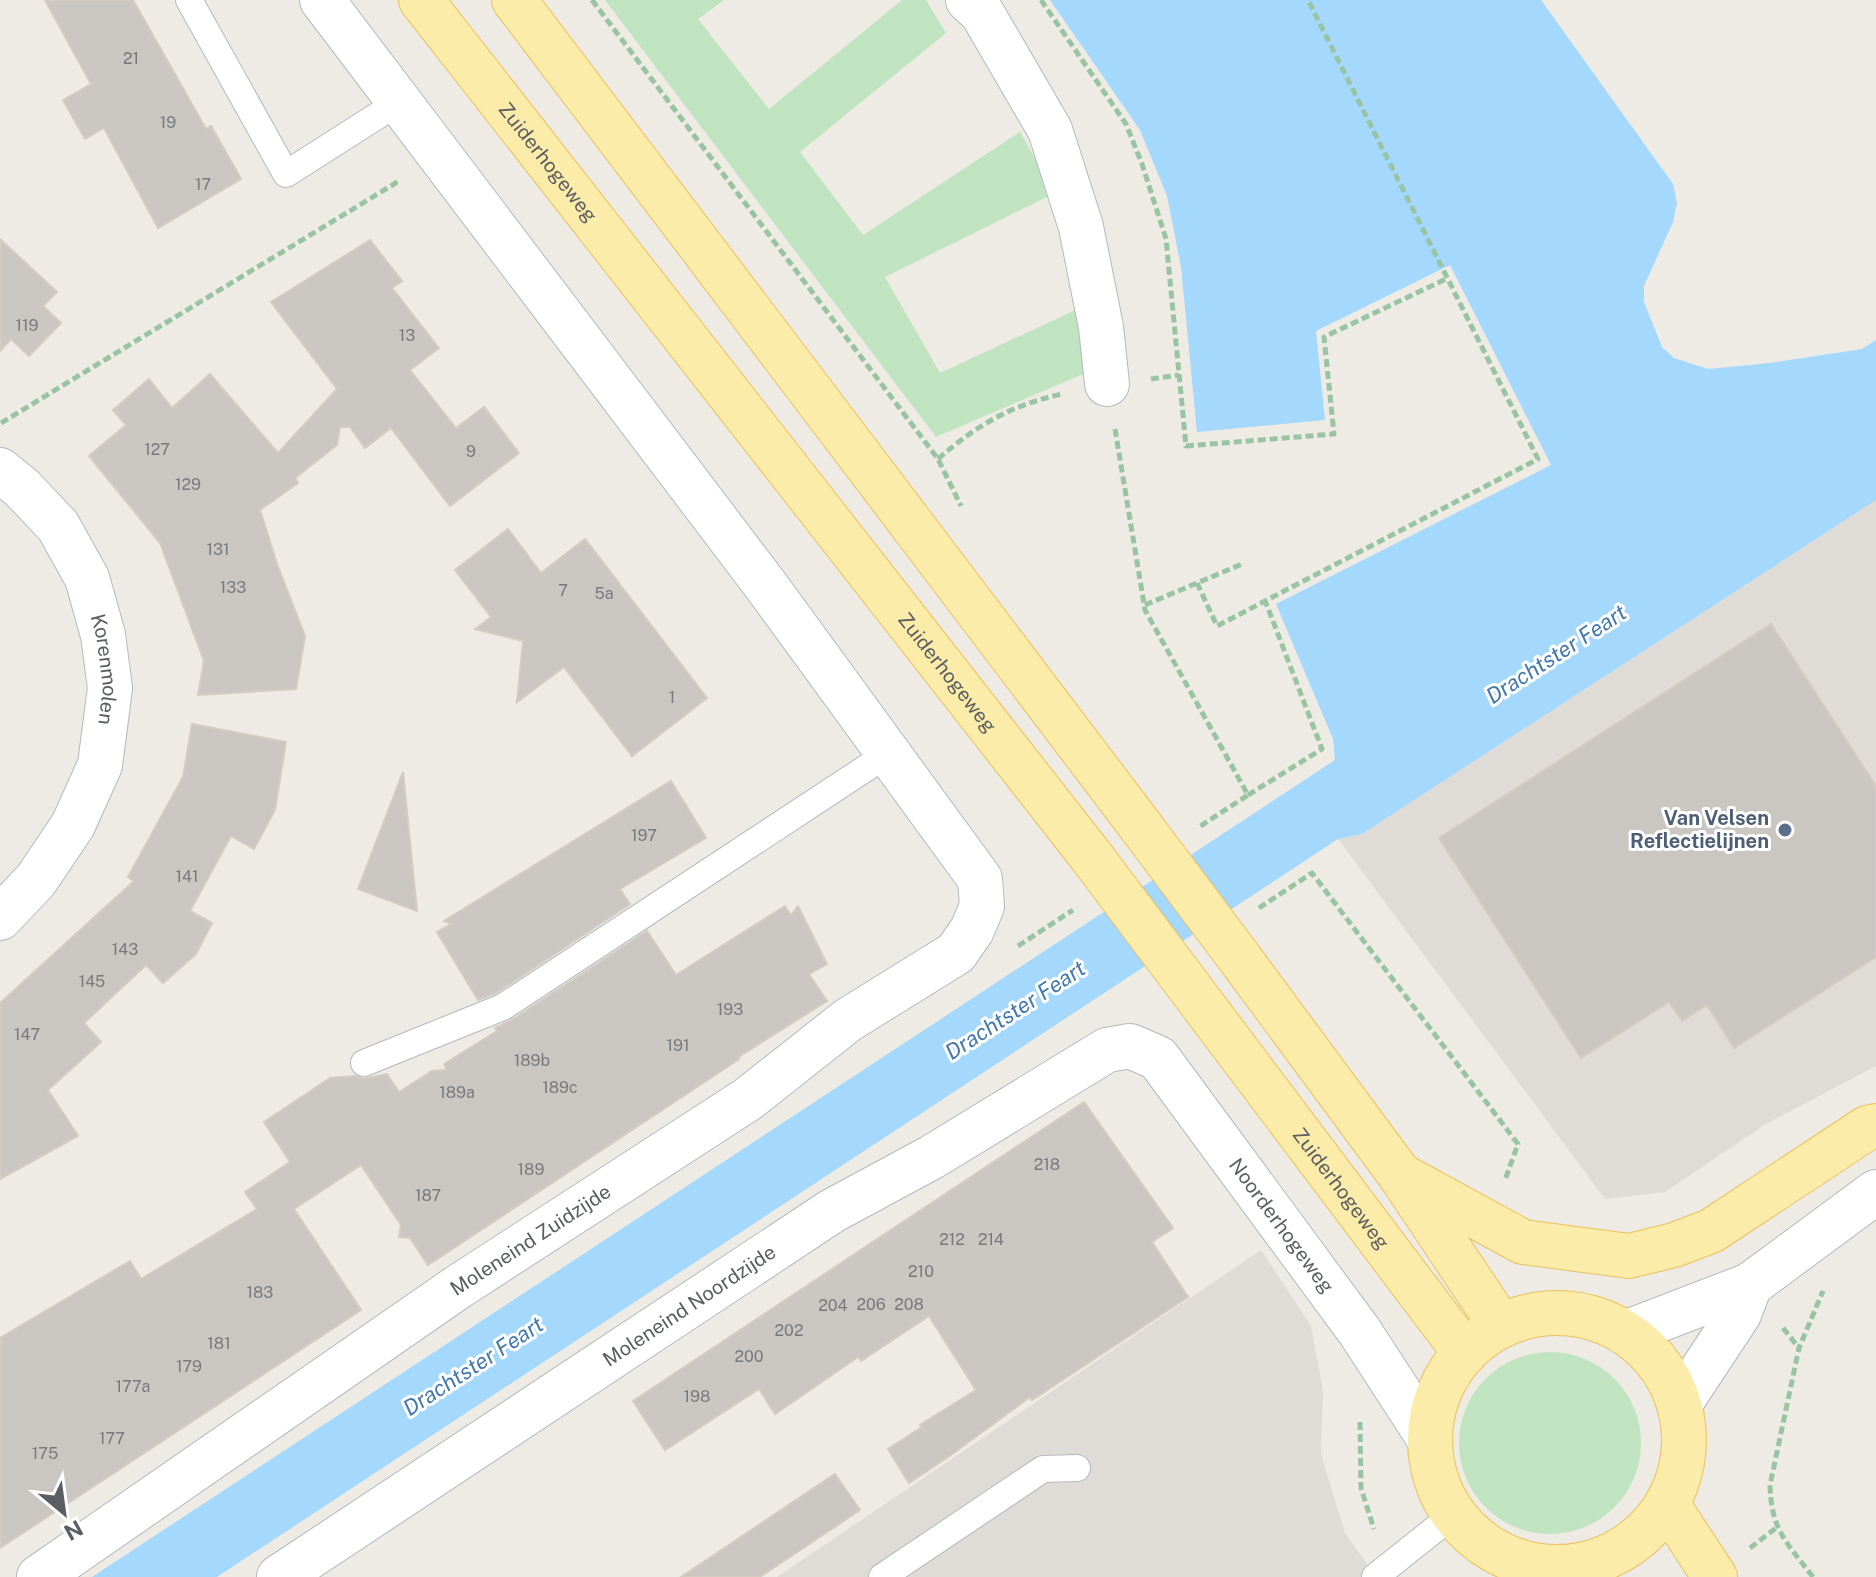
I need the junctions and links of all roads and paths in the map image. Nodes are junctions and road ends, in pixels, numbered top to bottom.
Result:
1 (189, 0) edge
2 (322, 0) edge
3 (421, 0) edge
4 (514, 0) edge
5 (592, 0) edge
6 (968, 0) edge
7 (1041, 0) edge
8 (1308, 0) edge
9 (399, 102) junction
10 (440, 156) junction
11 (1448, 278) junction
12 (1107, 384) joint
13 (0, 423) edge
14 (0, 470) edge
15 (1242, 564) dead end
16 (1197, 583) junction
17 (1266, 603) junction
18 (1145, 605) dead end
19 (889, 753) junction
20 (1248, 795) dead end
21 (0, 918) edge
22 (1107, 1050) joint
23 (364, 1063) dead end
24 (1876, 1126) edge
25 (1400, 1175) junction
26 (1876, 1192) edge
27 (1828, 1280) dead end
28 (1750, 1285) junction
29 (1501, 1326) junction
30 (1625, 1333) junction
31 (1465, 1353) junction
32 (1679, 1405) junction
33 (1430, 1440) junction
34 (1077, 1468) dead end
35 (1667, 1504) junction
36 (1454, 1514) junction
37 (1612, 1567) edge
38 (39, 1577) edge
39 (279, 1577) edge
40 (882, 1577) edge
41 (1375, 1577) edge
42 (1715, 1577) edge
43 (1813, 1577) edge

1 - 9 lane
2 - 9 street
3 - 31 main road, Zuiderhogeweg, bridge
4 - 25 main road, bridge
5 - 12 path
6 - 12 street
7 - 11 path
8 - 11 path
9 - 10 street
10 - 13 path
10 - 19 street
11 - 17 path
14 - 21 street, Korenmolen
15 - 16 path
16 - 17 path
16 - 18 path
17 - 20 path
19 - 23 lane
19 - 38 street, Moleneind Zuidzijde
22 - 33 street, Noorderhogeweg
22 - 39 street, Moleneind Noordzijde
24 - 25 main road
25 - 29 main road
26 - 28 street
27 - 43 path
28 - 30 street
28 - 32 street
29 - 30 main road
29 - 31 main road
30 - 32 main road
31 - 33 main road
32 - 35 main road
33 - 36 main road
34 - 40 lane
35 - 37 main road
35 - 42 main road
36 - 37 main road
36 - 41 lane

